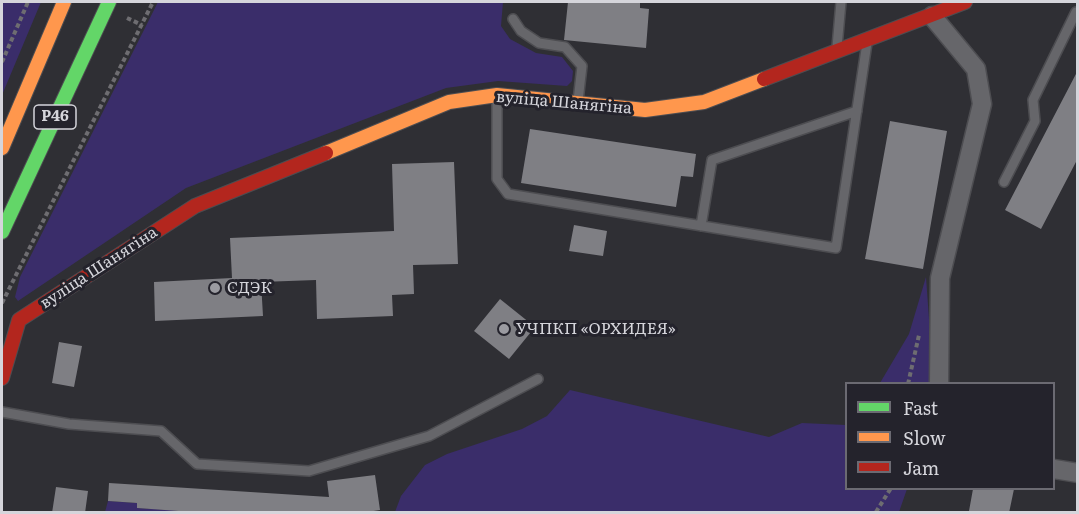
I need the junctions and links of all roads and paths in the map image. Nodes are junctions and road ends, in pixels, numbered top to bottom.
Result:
1 (28, 2) edge
2 (64, 2) edge
3 (109, 2) edge
4 (153, 2) edge
5 (842, 2) edge
6 (965, 2) edge
7 (1077, 12) edge
8 (932, 16) junction
9 (513, 19) dead end
10 (867, 40) junction
11 (836, 52) junction
12 (2, 62) edge
13 (497, 95) junction
14 (578, 103) junction
15 (857, 111) junction
16 (2, 148) edge
17 (1004, 182) dead end
18 (701, 226) junction
19 (2, 231) edge
20 (2, 304) edge
21 (10, 318) edge
22 (2, 378) edge
23 (538, 378) dead end
24 (939, 382) edge
25 (2, 412) edge
26 (1055, 469) edge
27 (1077, 473) edge
28 (890, 490) edge
29 (876, 513) edge

1 - 12 path
2 - 16 street, Р46
3 - 19 street, Р46
4 - 20 path
5 - 11 lane
6 - 8 street, вуліца Шанягіна
7 - 17 lane
8 - 10 street, вуліца Шанягіна
8 - 24 street
9 - 14 lane
10 - 11 street, вуліца Шанягіна
10 - 15 lane
11 - 14 street, вуліца Шанягіна
13 - 14 street, вуліца Шанягіна
13 - 18 lane
13 - 21 street, вуліца Шанягіна
15 - 18 lane
15 - 18 lane
21 - 22 street, вуліца Шанягіна
23 - 25 lane
26 - 27 street
28 - 29 path

